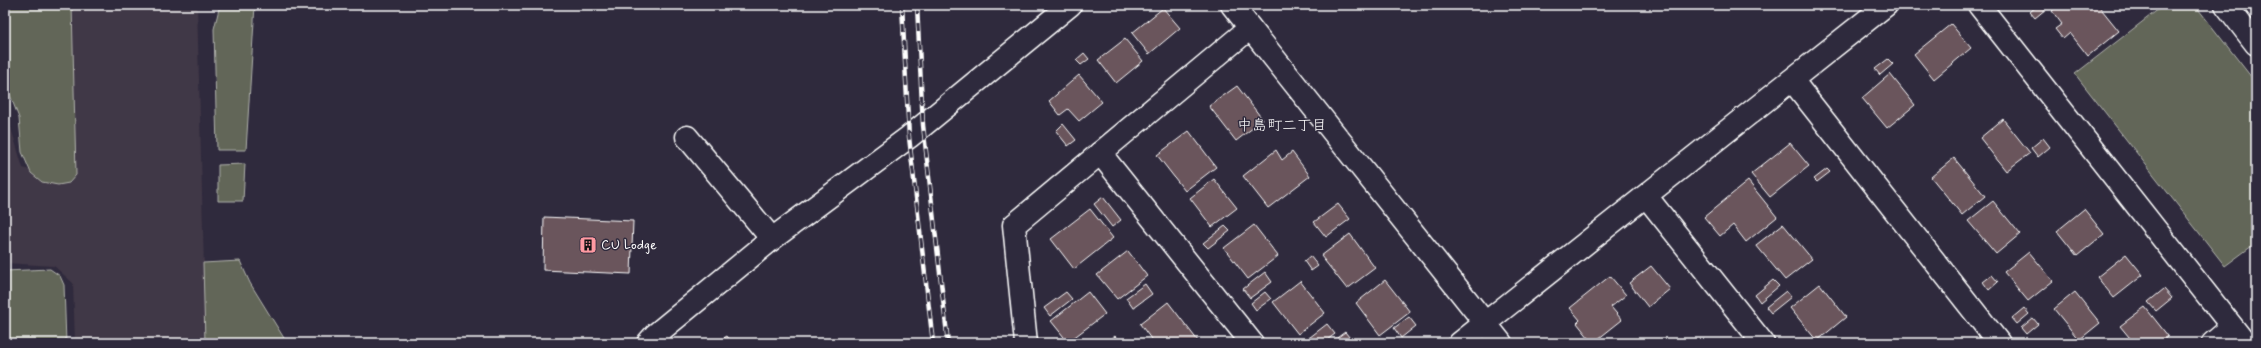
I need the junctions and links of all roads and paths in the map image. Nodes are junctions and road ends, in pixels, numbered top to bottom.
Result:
1 (1070, 5) edge
2 (1232, 5) edge
3 (1886, 5) edge
4 (1979, 5) edge
5 (2226, 5) edge
6 (1250, 28) junction
7 (2256, 44) edge
8 (1792, 80) junction
9 (687, 137) dead end
10 (1100, 153) junction
11 (1646, 196) junction
12 (772, 239) junction
13 (1485, 323) junction
14 (2239, 335) edge
15 (648, 343) edge
16 (1026, 343) edge
17 (1252, 343) edge
18 (1460, 343) edge
19 (1502, 343) edge
20 (1762, 343) edge
21 (1999, 343) edge
22 (2213, 343) edge

1 - 12 street
2 - 6 street
3 - 8 street
4 - 14 street
5 - 7 street
6 - 10 street
6 - 13 street
8 - 11 street
8 - 21 street
9 - 12 street
10 - 16 street
10 - 17 street
11 - 13 street
11 - 20 street
12 - 15 street
13 - 18 street
13 - 19 street
14 - 22 street

